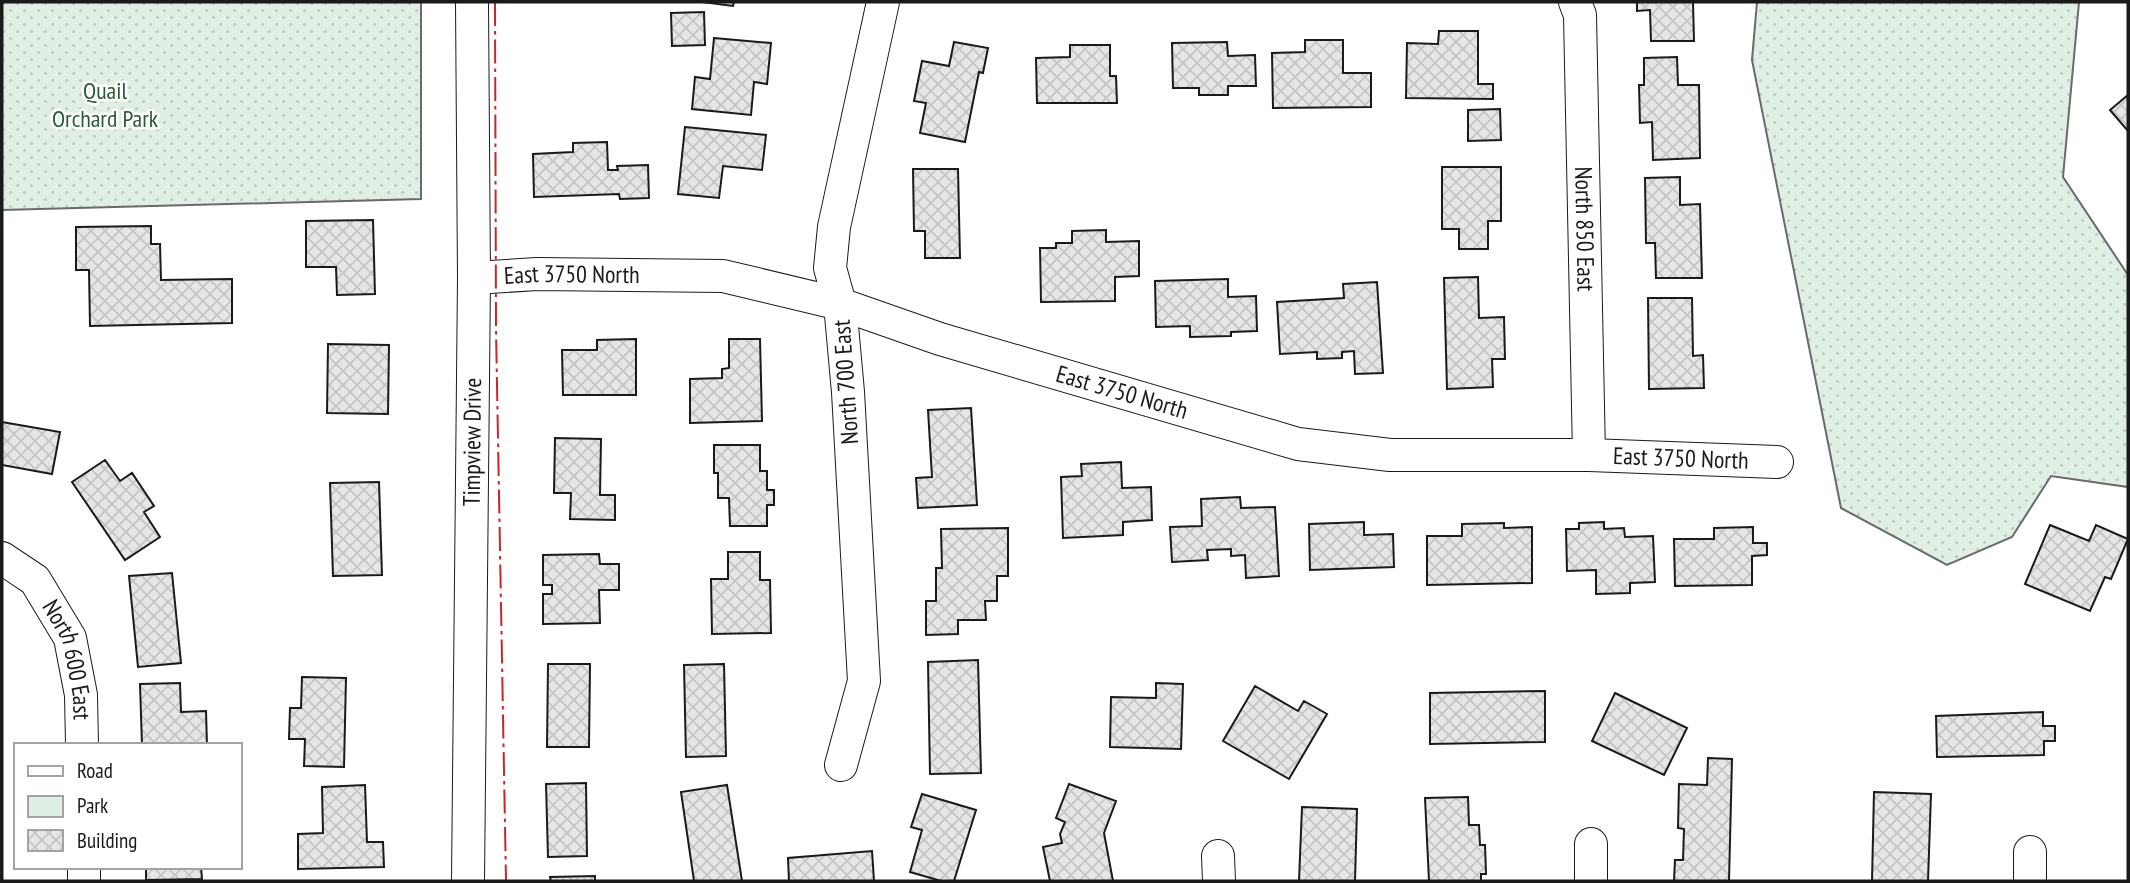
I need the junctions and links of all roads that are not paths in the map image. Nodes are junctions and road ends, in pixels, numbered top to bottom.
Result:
1 (472, 2) edge
2 (883, 2) edge
3 (1575, 2) edge
4 (474, 278) junction
5 (840, 304) junction
6 (1589, 455) junction
7 (1777, 463) dead end
8 (2, 558) edge
9 (82, 743) edge
10 (841, 765) dead end
11 (1591, 844) dead end
12 (468, 881) edge
13 (1591, 881) edge

1 - 4 street, Timpview Drive
2 - 5 street, North 700 East
3 - 6 street, North 850 East
4 - 5 street, East 3750 North
4 - 12 street, Timpview Drive
5 - 6 street, East 3750 North
5 - 10 street, North 700 East
6 - 7 street, East 3750 North
8 - 9 street, North 600 East
11 - 13 street

